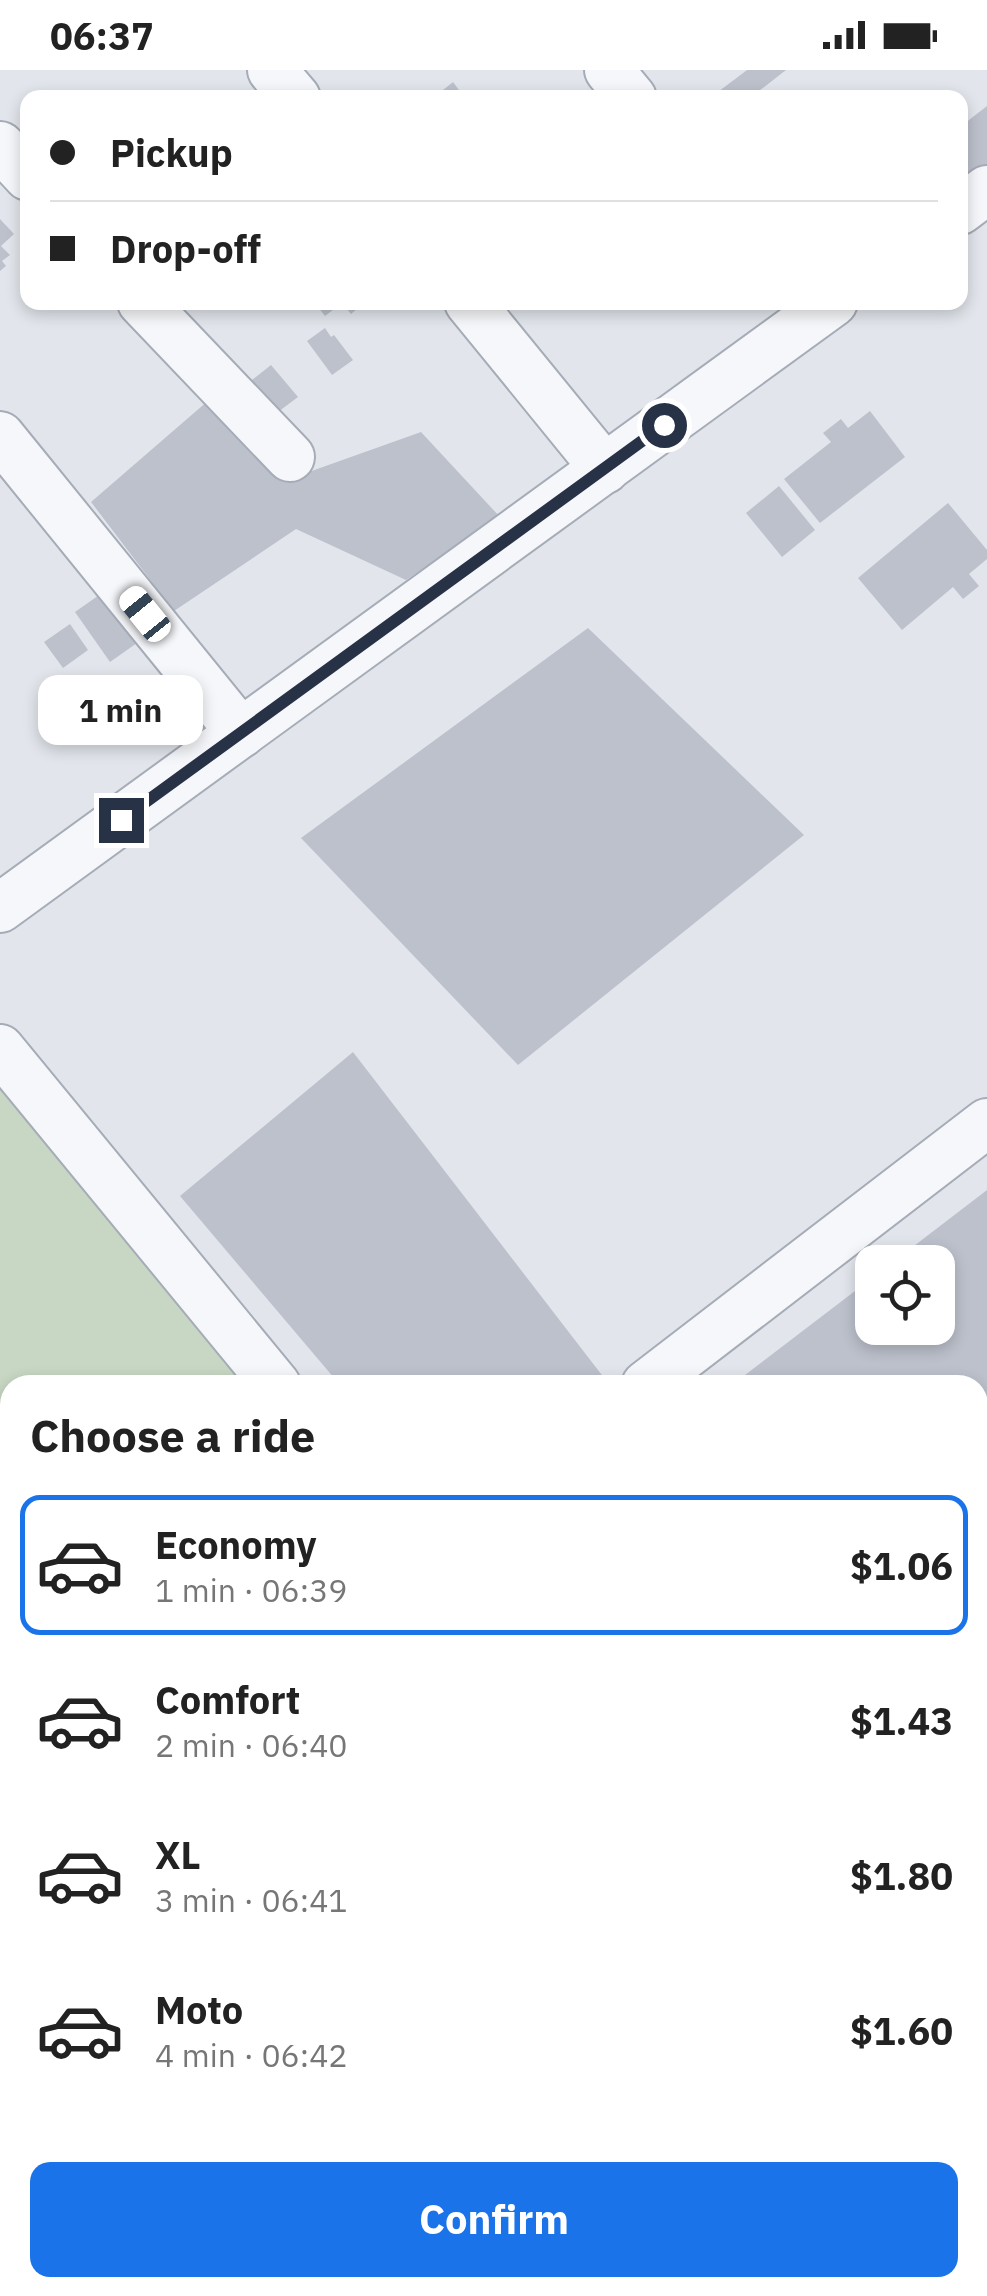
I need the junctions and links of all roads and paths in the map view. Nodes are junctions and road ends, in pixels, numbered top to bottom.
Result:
1 (272, 70) edge
2 (609, 70) edge
3 (289, 90) edge
4 (625, 90) edge
5 (0, 146) edge
6 (20, 167) edge
7 (150, 310) edge
8 (476, 310) edge
9 (811, 310) edge
10 (0, 436) edge
11 (290, 457) dead end
12 (604, 468) junction
13 (242, 733) junction
14 (0, 908) edge
15 (0, 1049) edge
16 (987, 1123) edge
17 (268, 1375) edge
18 (659, 1375) edge

1 - 3 street
2 - 4 street
5 - 6 street
7 - 11 street
8 - 12 street
9 - 12 street
10 - 13 street
12 - 13 street
13 - 14 street
15 - 17 street
16 - 18 street

